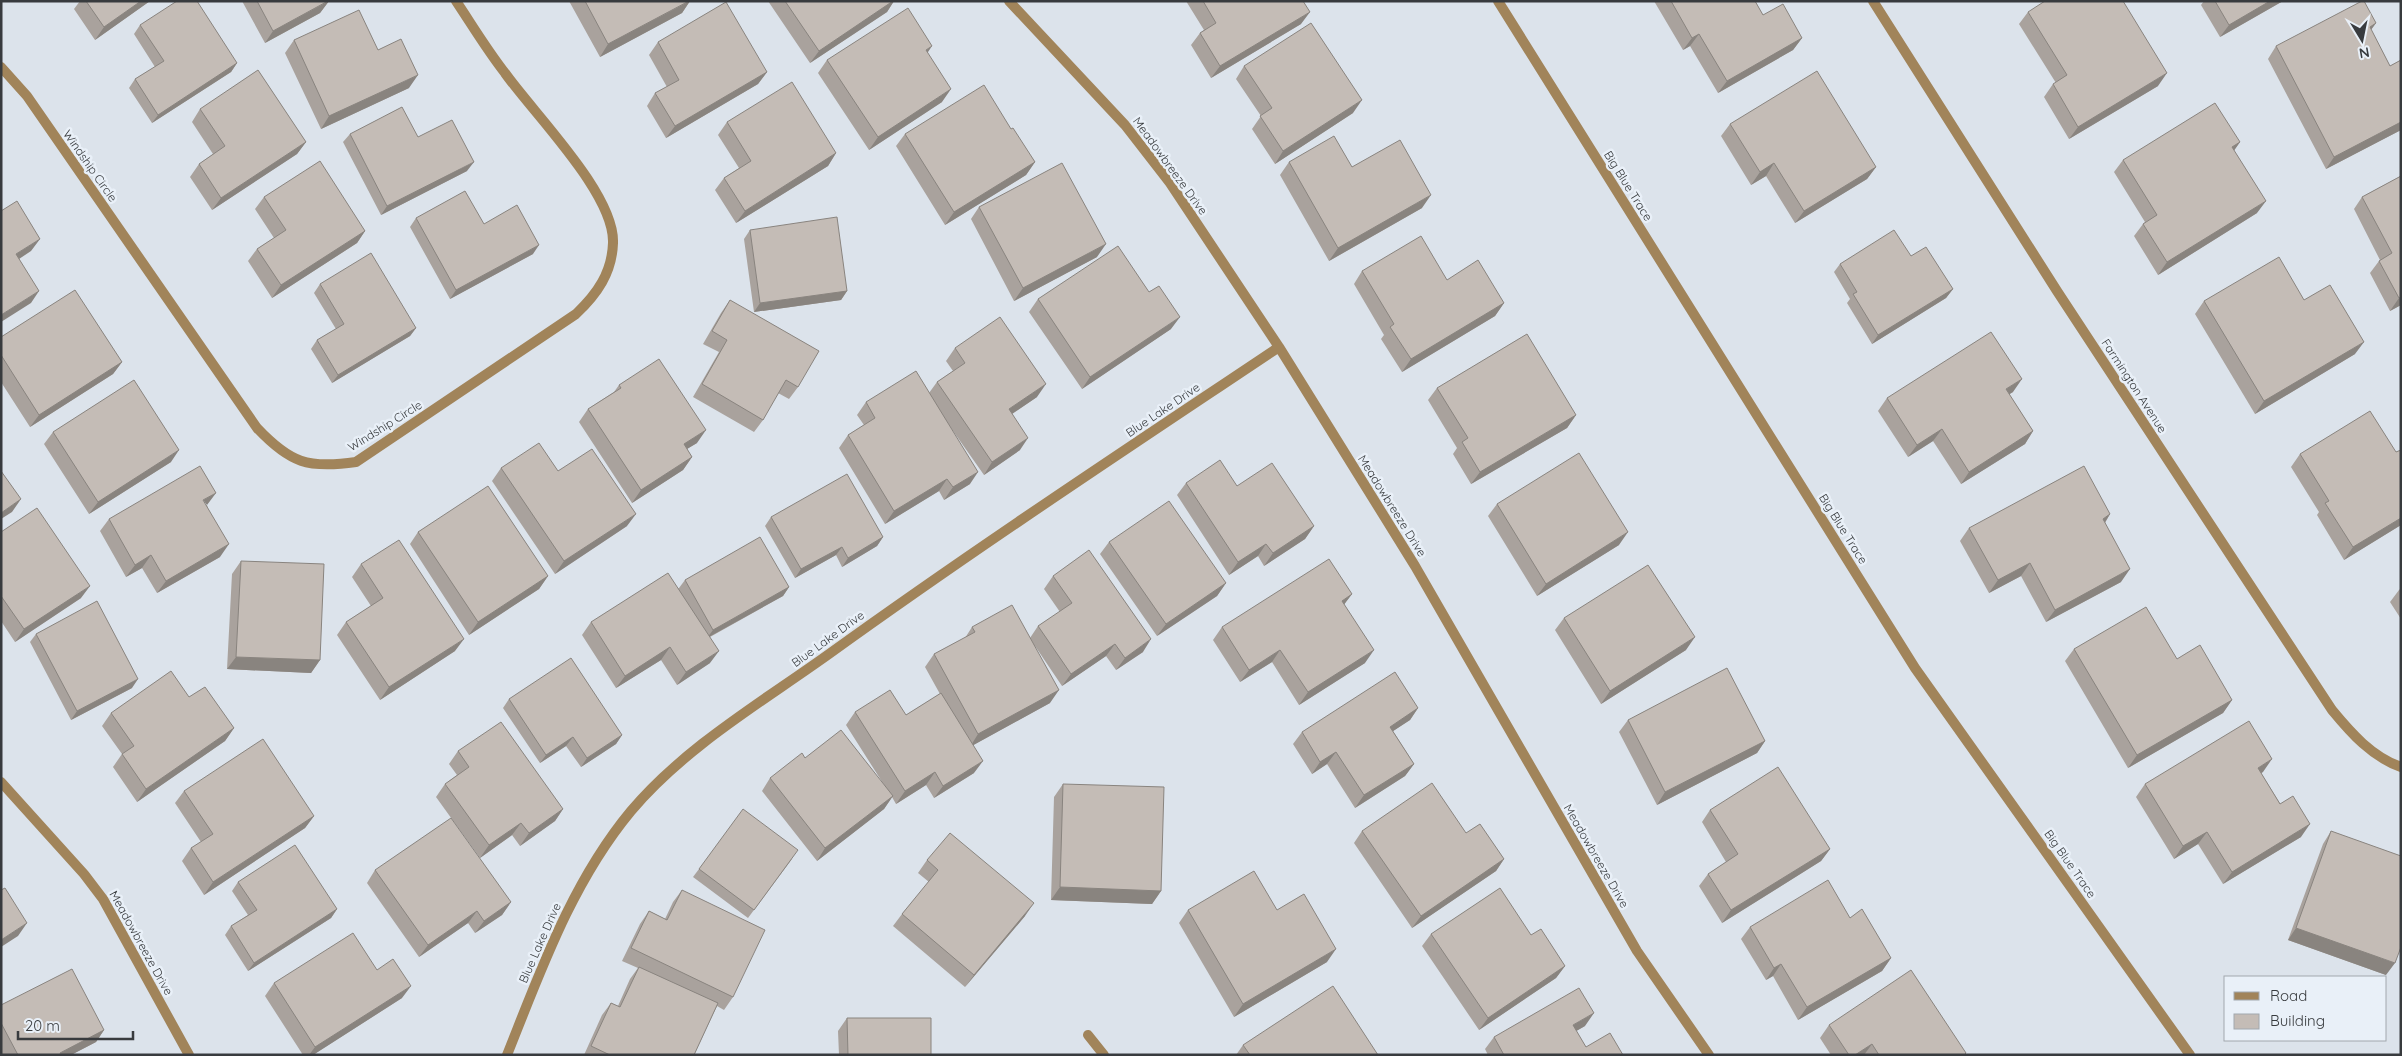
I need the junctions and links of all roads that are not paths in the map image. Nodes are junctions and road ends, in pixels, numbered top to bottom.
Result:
1 (456, 1) edge
2 (1010, 1) edge
3 (1498, 1) edge
4 (1873, 1) edge
5 (1, 67) edge
6 (1279, 348) junction
7 (2398, 766) edge
8 (1, 782) edge
9 (1088, 1035) dead end
10 (188, 1055) edge
11 (507, 1055) edge
12 (1104, 1055) edge
13 (1709, 1055) edge
14 (2190, 1055) edge

1 - 5 street, Windship Circle
2 - 6 street, Meadowbreeze Drive
3 - 14 street, Big Blue Trace
4 - 7 street, Farmington Avenue
6 - 11 street, Blue Lake Drive
6 - 13 street, Meadowbreeze Drive
8 - 10 street, Meadowbreeze Drive
9 - 12 street

